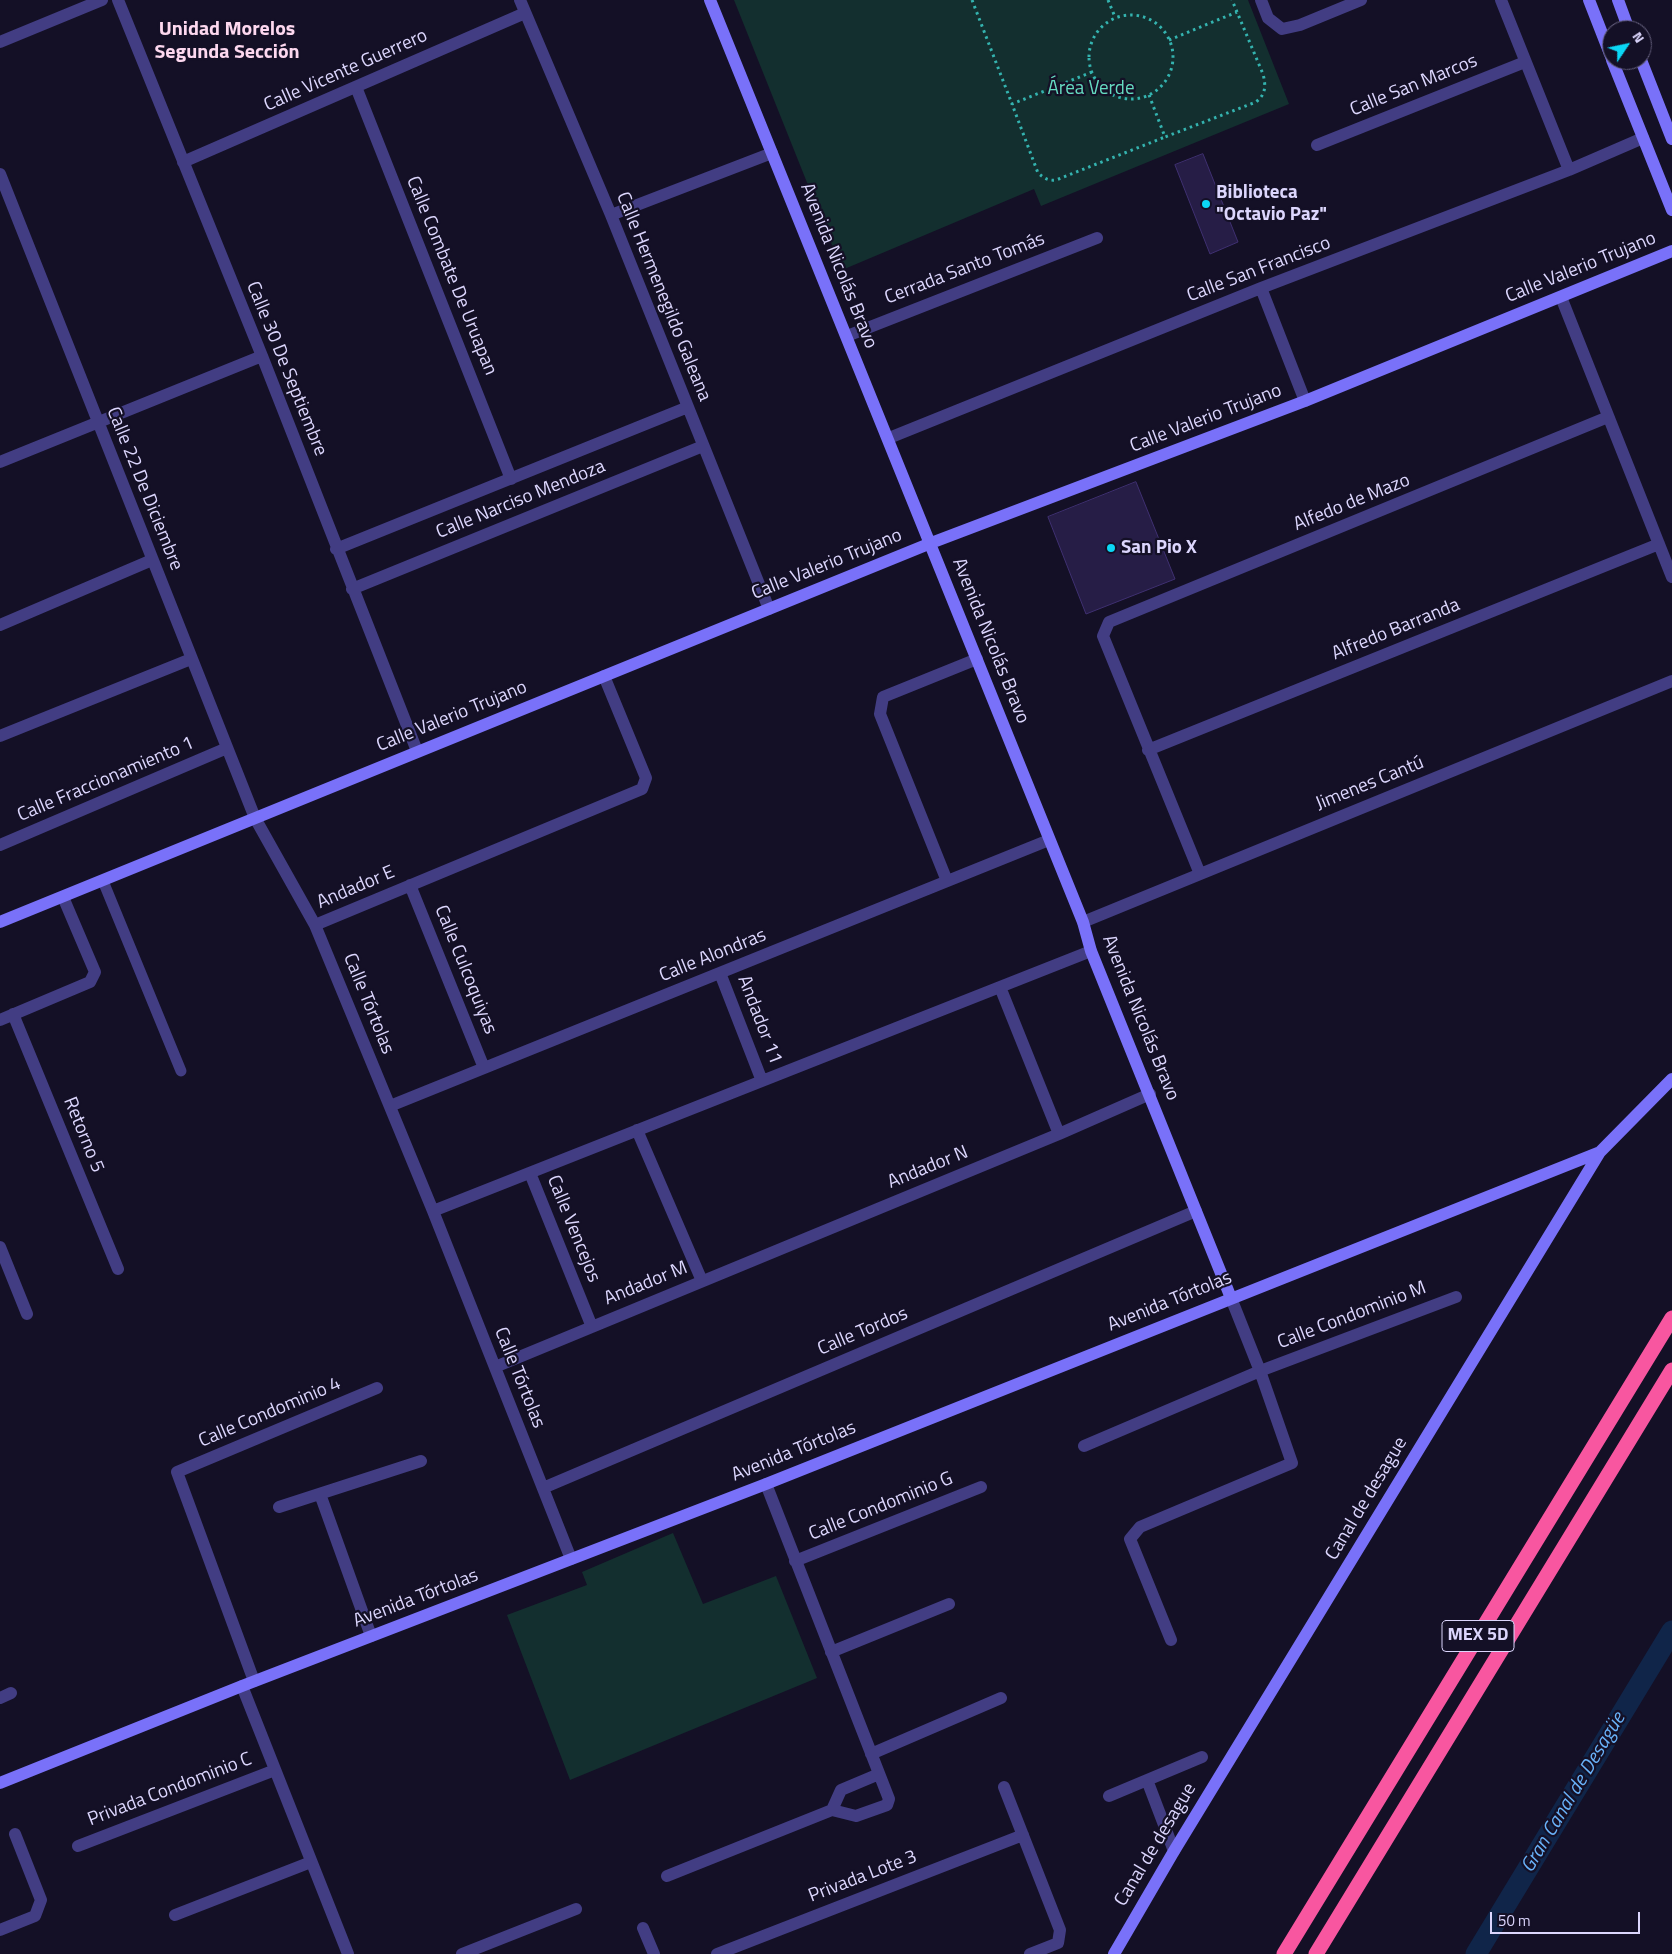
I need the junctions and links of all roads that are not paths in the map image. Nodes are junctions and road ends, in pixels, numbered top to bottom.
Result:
1 (102, 0) edge
2 (118, 0) edge
3 (520, 0) edge
4 (710, 0) edge
5 (1261, 0) edge
6 (1361, 0) edge
7 (1501, 0) edge
8 (1589, 0) edge
9 (1618, 0) edge
10 (525, 14) junction
11 (1626, 20) edge
12 (1602, 34) edge
13 (0, 42) edge
14 (1525, 62) junction
15 (1616, 70) edge
16 (1645, 70) edge
17 (356, 87) junction
18 (1643, 138) junction
19 (1672, 139) edge
20 (1317, 145) dead end
21 (772, 153) junction
22 (183, 162) junction
23 (1569, 170) junction
24 (0, 174) edge
25 (1672, 210) edge
26 (611, 215) junction
27 (1097, 238) dead end
28 (1672, 251) edge
29 (1261, 288) junction
30 (1561, 297) junction
31 (847, 336) junction
32 (262, 356) junction
33 (1305, 401) junction
34 (688, 407) junction
35 (1608, 418) junction
36 (98, 423) junction
37 (888, 438) junction
38 (703, 446) junction
39 (0, 462) edge
40 (512, 479) junction
41 (930, 543) junction
42 (1659, 544) junction
43 (336, 548) junction
44 (152, 560) junction
45 (1672, 577) edge
46 (352, 589) junction
47 (769, 609) junction
48 (0, 625) edge
49 (192, 659) junction
50 (976, 660) junction
51 (604, 676) junction
52 (1672, 681) edge
53 (0, 736) edge
54 (227, 748) junction
55 (1148, 750) junction
56 (417, 751) junction
57 (255, 818) junction
58 (1049, 840) junction
59 (0, 846) edge
60 (1200, 874) junction
61 (102, 881) junction
62 (948, 881) junction
63 (410, 885) junction
64 (63, 898) junction
65 (0, 922) edge
66 (1083, 922) junction
67 (315, 925) junction
68 (1091, 950) junction
69 (720, 973) junction
70 (1000, 987) junction
71 (13, 1014) junction
72 (0, 1020) edge
73 (484, 1068) junction
74 (181, 1072) dead end
75 (1672, 1079) edge
76 (762, 1081) junction
77 (1150, 1094) junction
78 (390, 1106) junction
79 (637, 1130) junction
80 (1059, 1134) junction
81 (1600, 1152) junction
82 (530, 1173) junction
83 (1196, 1211) junction
84 (433, 1212) junction
85 (811, 1236) joint
86 (0, 1247) edge
87 (118, 1270) dead end
88 (702, 1281) junction
89 (1456, 1297) dead end
90 (1231, 1298) junction
91 (27, 1314) dead end
92 (1672, 1318) edge
93 (592, 1327) junction
94 (495, 1367) junction
95 (1672, 1370) edge
96 (1260, 1371) junction
97 (377, 1388) dead end
98 (1084, 1446) dead end
99 (421, 1461) dead end
100 (766, 1484) junction
101 (981, 1487) dead end
102 (544, 1488) junction
103 (320, 1494) junction
104 (279, 1507) dead end
105 (571, 1559) junction
106 (795, 1561) junction
107 (949, 1604) dead end
108 (371, 1636) junction
109 (1171, 1640) dead end
110 (831, 1652) junction
111 (248, 1683) junction
112 (1001, 1698) dead end
113 (871, 1754) junction
114 (1202, 1757) dead end
115 (275, 1770) junction
116 (879, 1774) junction
117 (1147, 1780) junction
118 (0, 1783) edge
119 (1004, 1787) dead end
120 (1109, 1796) dead end
121 (832, 1810) junction
122 (15, 1834) dead end
123 (1023, 1835) junction
124 (78, 1846) dead end
125 (1174, 1851) junction
126 (311, 1862) junction
127 (667, 1876) dead end
128 (576, 1909) dead end
129 (175, 1915) dead end
130 (644, 1928) dead end
131 (0, 1930) edge
132 (348, 1954) edge
133 (462, 1954) edge
134 (654, 1954) edge
135 (718, 1954) edge
136 (1030, 1954) edge
137 (1114, 1954) edge
138 (1284, 1954) edge
139 (1316, 1954) edge

1 - 13 street
2 - 22 street, Calle 30 De Septiembre
3 - 10 street, Calle Hermenegildo Galeana
4 - 21 street, Avenida Nicolás Bravo
5 - 6 street
7 - 14 street
8 - 12 street
9 - 11 street
10 - 17 street, Calle Vicente Guerrero
10 - 26 street, Calle Hermenegildo Galeana
14 - 20 street, Calle San Marcos
14 - 23 street
15 - 18 street
16 - 19 street
17 - 22 street, Calle Vicente Guerrero
17 - 40 street, Calle Combate De Uruapan
18 - 23 street, Calle San Francisco
18 - 25 street
21 - 26 street
21 - 31 street, Avenida Nicolás Bravo
22 - 32 street, Calle 30 De Septiembre
23 - 29 street, Calle San Francisco
24 - 36 street, Calle 22 De Diciembre
26 - 34 street, Calle Hermenegildo Galeana
27 - 31 street, Cerrada Santo Tomás
28 - 30 street, Calle Valerio Trujano
29 - 33 street
29 - 37 street, Calle San Francisco
30 - 33 street, Calle Valerio Trujano
30 - 35 street
31 - 37 street, Avenida Nicolás Bravo
32 - 36 street
32 - 43 street, Calle 30 De Septiembre
33 - 41 street, Calle Valerio Trujano
34 - 38 street, Calle Hermenegildo Galeana
34 - 40 street, Calle Narciso Mendoza
35 - 42 street
35 - 55 street, Alfedo de Mazo
36 - 39 street
36 - 44 street, Calle 22 De Diciembre
37 - 41 street, Avenida Nicolás Bravo
38 - 46 street, Calle Narciso Mendoza
38 - 47 street, Calle Hermenegildo Galeana
40 - 43 street, Calle Narciso Mendoza
41 - 47 street, Calle Valerio Trujano
41 - 50 street, Avenida Nicolás Bravo
42 - 45 street
42 - 55 street, Alfredo Barranda
43 - 46 street, Calle 30 De Septiembre
44 - 48 street
44 - 49 street, Calle 22 De Diciembre
46 - 56 street, Calle 30 De Septiembre
47 - 51 street, Calle Valerio Trujano
49 - 53 street
49 - 54 street, Calle 22 De Diciembre
50 - 58 street, Avenida Nicolás Bravo
50 - 62 street
51 - 56 street, Calle Valerio Trujano
51 - 63 street, Andador E
52 - 60 street, Jimenes Cantú
54 - 57 street, Calle 22 De Diciembre
54 - 59 street, Calle Fraccionamiento 1
55 - 60 street
56 - 57 street, Calle Valerio Trujano
57 - 61 street, Calle Valerio Trujano
57 - 67 street, Calle Tórtolas
58 - 62 street, Calle Alondras
58 - 66 street, Avenida Nicolás Bravo
60 - 66 street, Jimenes Cantú
61 - 64 street, Calle Valerio Trujano
61 - 74 lane
62 - 69 street, Calle Alondras
63 - 67 street, Andador E
63 - 73 street, Calle Culcoquiyas
64 - 65 street, Calle Valerio Trujano
64 - 71 street
66 - 68 street, Avenida Nicolás Bravo
67 - 78 street, Calle Tórtolas
68 - 70 street
68 - 77 street, Avenida Nicolás Bravo
69 - 73 street, Calle Alondras
69 - 76 street, Andador 11
70 - 76 street
70 - 80 street
71 - 72 street
71 - 87 street, Retorno 5
73 - 78 street, Calle Alondras
75 - 81 street, Canal de desague
76 - 79 street
77 - 80 street
77 - 83 street, Avenida Nicolás Bravo
78 - 84 street, Calle Tórtolas
79 - 82 street
79 - 88 street
80 - 85 street, Andador N
81 - 90 street, Avenida Tórtolas
81 - 125 street, Canal de desague
82 - 84 street
82 - 93 street, Calle Vencejos
83 - 90 street, Avenida Nicolás Bravo
83 - 102 street, Calle Tordos
84 - 94 street, Calle Tórtolas
85 - 88 street, Andador M
86 - 91 street
88 - 93 street, Andador M
89 - 96 street, Calle Condominio M
90 - 96 street
90 - 100 street, Avenida Tórtolas
92 - 138 highway, MEX 5D
93 - 94 street, Andador M
94 - 102 street, Calle Tórtolas
95 - 139 highway, MEX 5D
96 - 98 street
96 - 109 street
97 - 111 street, Calle Condominio 4
99 - 103 street
100 - 105 street, Avenida Tórtolas
100 - 106 street
101 - 106 street, Calle Condominio G
102 - 105 street, Calle Tórtolas
103 - 104 street
103 - 108 street
105 - 108 street, Avenida Tórtolas
106 - 110 street
107 - 110 street
108 - 111 street, Avenida Tórtolas
110 - 113 street
111 - 115 street
111 - 118 street, Avenida Tórtolas
112 - 113 street
113 - 116 street
114 - 117 street
115 - 124 street, Privada Condominio C
115 - 126 street
116 - 121 street
116 - 121 street
117 - 120 street
117 - 125 street
119 - 123 street
121 - 127 street
122 - 131 street
123 - 135 street, Privada Lote 3
123 - 136 street
125 - 137 street, Canal de desague
126 - 129 street
126 - 132 street
128 - 133 street
130 - 134 street

